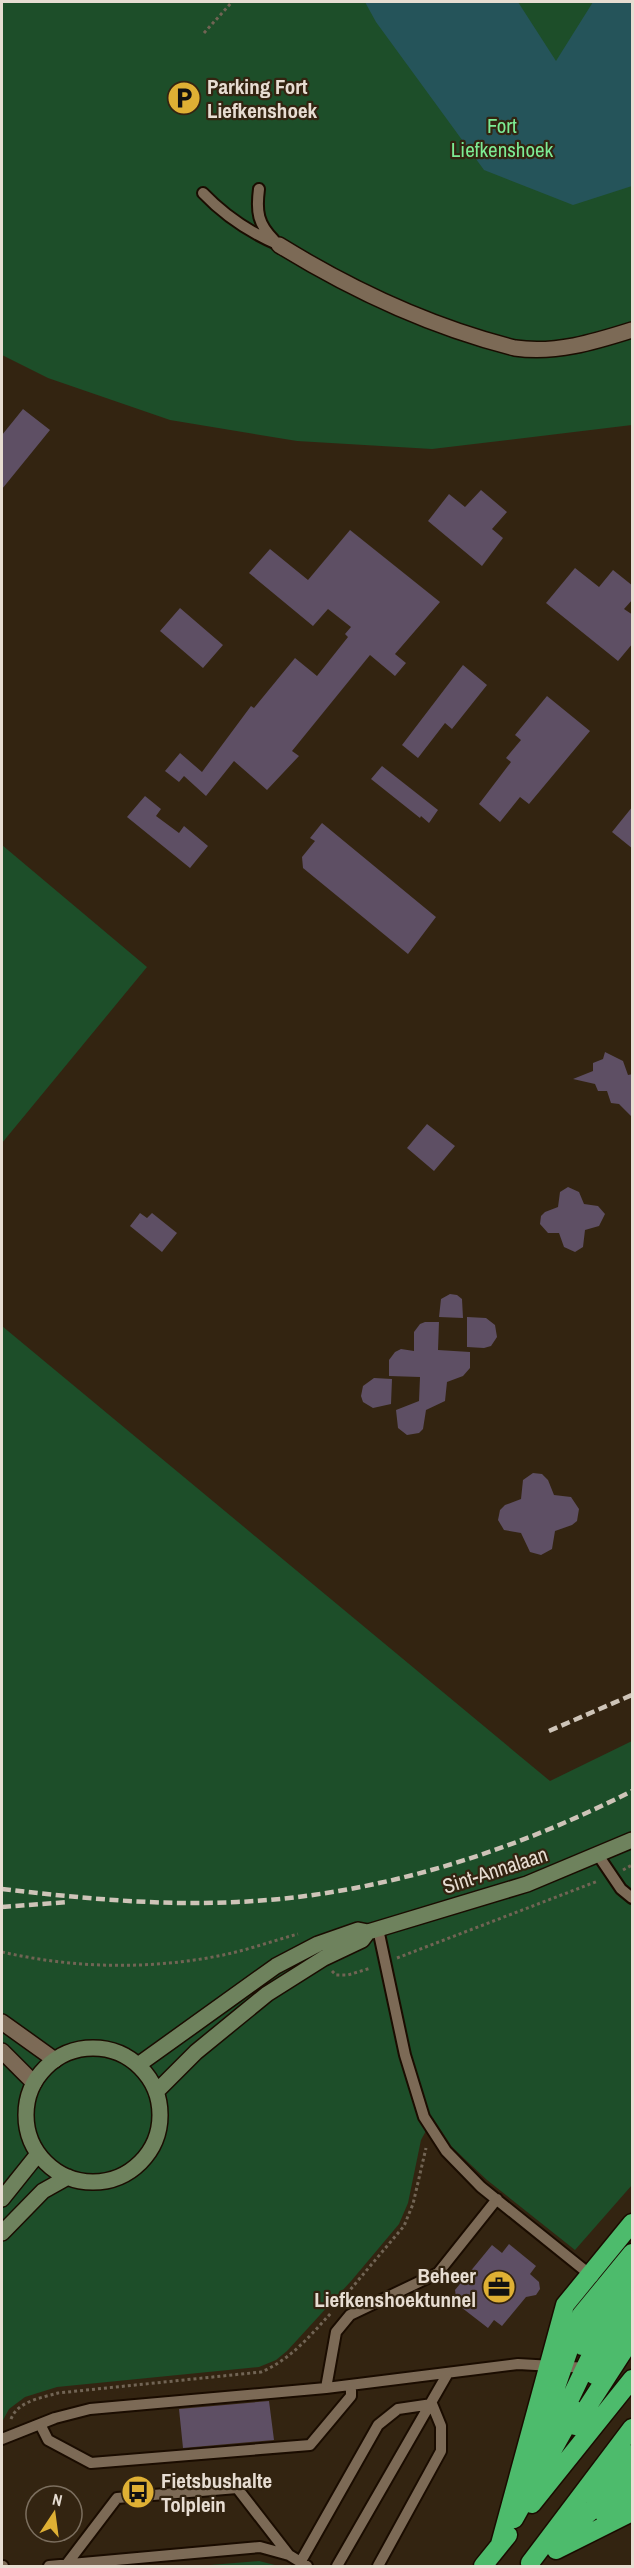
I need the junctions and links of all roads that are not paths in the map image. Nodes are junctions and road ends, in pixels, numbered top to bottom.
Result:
1 (259, 189) dead end
2 (203, 193) dead end
3 (279, 245) junction
4 (633, 330) edge
5 (633, 1840) edge
6 (598, 1855) junction
7 (632, 1898) edge
8 (373, 1930) junction
9 (321, 1951) junction
10 (2, 2022) edge
11 (2, 2051) edge
12 (55, 2060) junction
13 (138, 2065) junction
14 (34, 2083) junction
15 (156, 2092) junction
16 (38, 2154) junction
17 (68, 2177) junction
18 (2, 2199) edge
19 (496, 2199) junction
20 (633, 2223) edge
21 (2, 2233) edge
22 (633, 2253) edge
23 (633, 2273) edge
24 (590, 2275) junction
25 (624, 2301) edge
26 (633, 2338) edge
27 (600, 2369) edge
28 (448, 2373) junction
29 (351, 2385) junction
30 (326, 2388) junction
31 (633, 2397) edge
32 (432, 2404) junction
33 (40, 2424) junction
34 (633, 2428) edge
35 (6, 2437) edge
36 (633, 2441) edge
37 (633, 2454) edge
38 (633, 2466) edge
39 (633, 2476) edge
40 (633, 2486) edge
41 (633, 2494) edge
42 (633, 2502) edge
43 (633, 2512) edge
44 (500, 2544) junction
45 (290, 2554) junction
46 (304, 2564) edge
47 (66, 2565) edge
48 (528, 2565) edge
49 (49, 2566) edge
50 (338, 2566) edge
51 (378, 2566) edge
52 (483, 2566) edge

1 - 3 lane
2 - 3 lane
3 - 4 street
5 - 6 street, Sint-Annalaan
6 - 7 lane
6 - 8 street, Sint-Annalaan
8 - 9 street, Sint-Annalaan
8 - 19 lane
9 - 13 street, Sint-Annalaan
9 - 15 street, Sint-Annalaan
10 - 12 street
11 - 14 street
12 - 13 street
12 - 14 street
13 - 15 street
14 - 16 street
15 - 17 street
16 - 17 street
16 - 18 street
17 - 21 street
19 - 24 lane
19 - 30 lane
20 - 24 highway
22 - 25 highway
23 - 25 highway
24 - 25 lane
24 - 27 highway
25 - 27 highway
25 - 27 highway
26 - 27 highway
27 - 28 lane
27 - 44 highway
27 - 44 highway
27 - 44 highway
28 - 29 lane
28 - 32 lane
29 - 30 lane
29 - 33 lane
30 - 33 lane
31 - 44 highway
32 - 46 lane
32 - 50 lane
32 - 51 lane
33 - 35 lane
34 - 48 highway
36 - 48 highway
37 - 48 highway
38 - 48 highway
39 - 48 highway
40 - 48 highway
41 - 48 highway
42 - 48 highway
43 - 48 highway
44 - 52 highway
45 - 46 lane
45 - 47 lane
45 - 47 lane
47 - 49 lane

